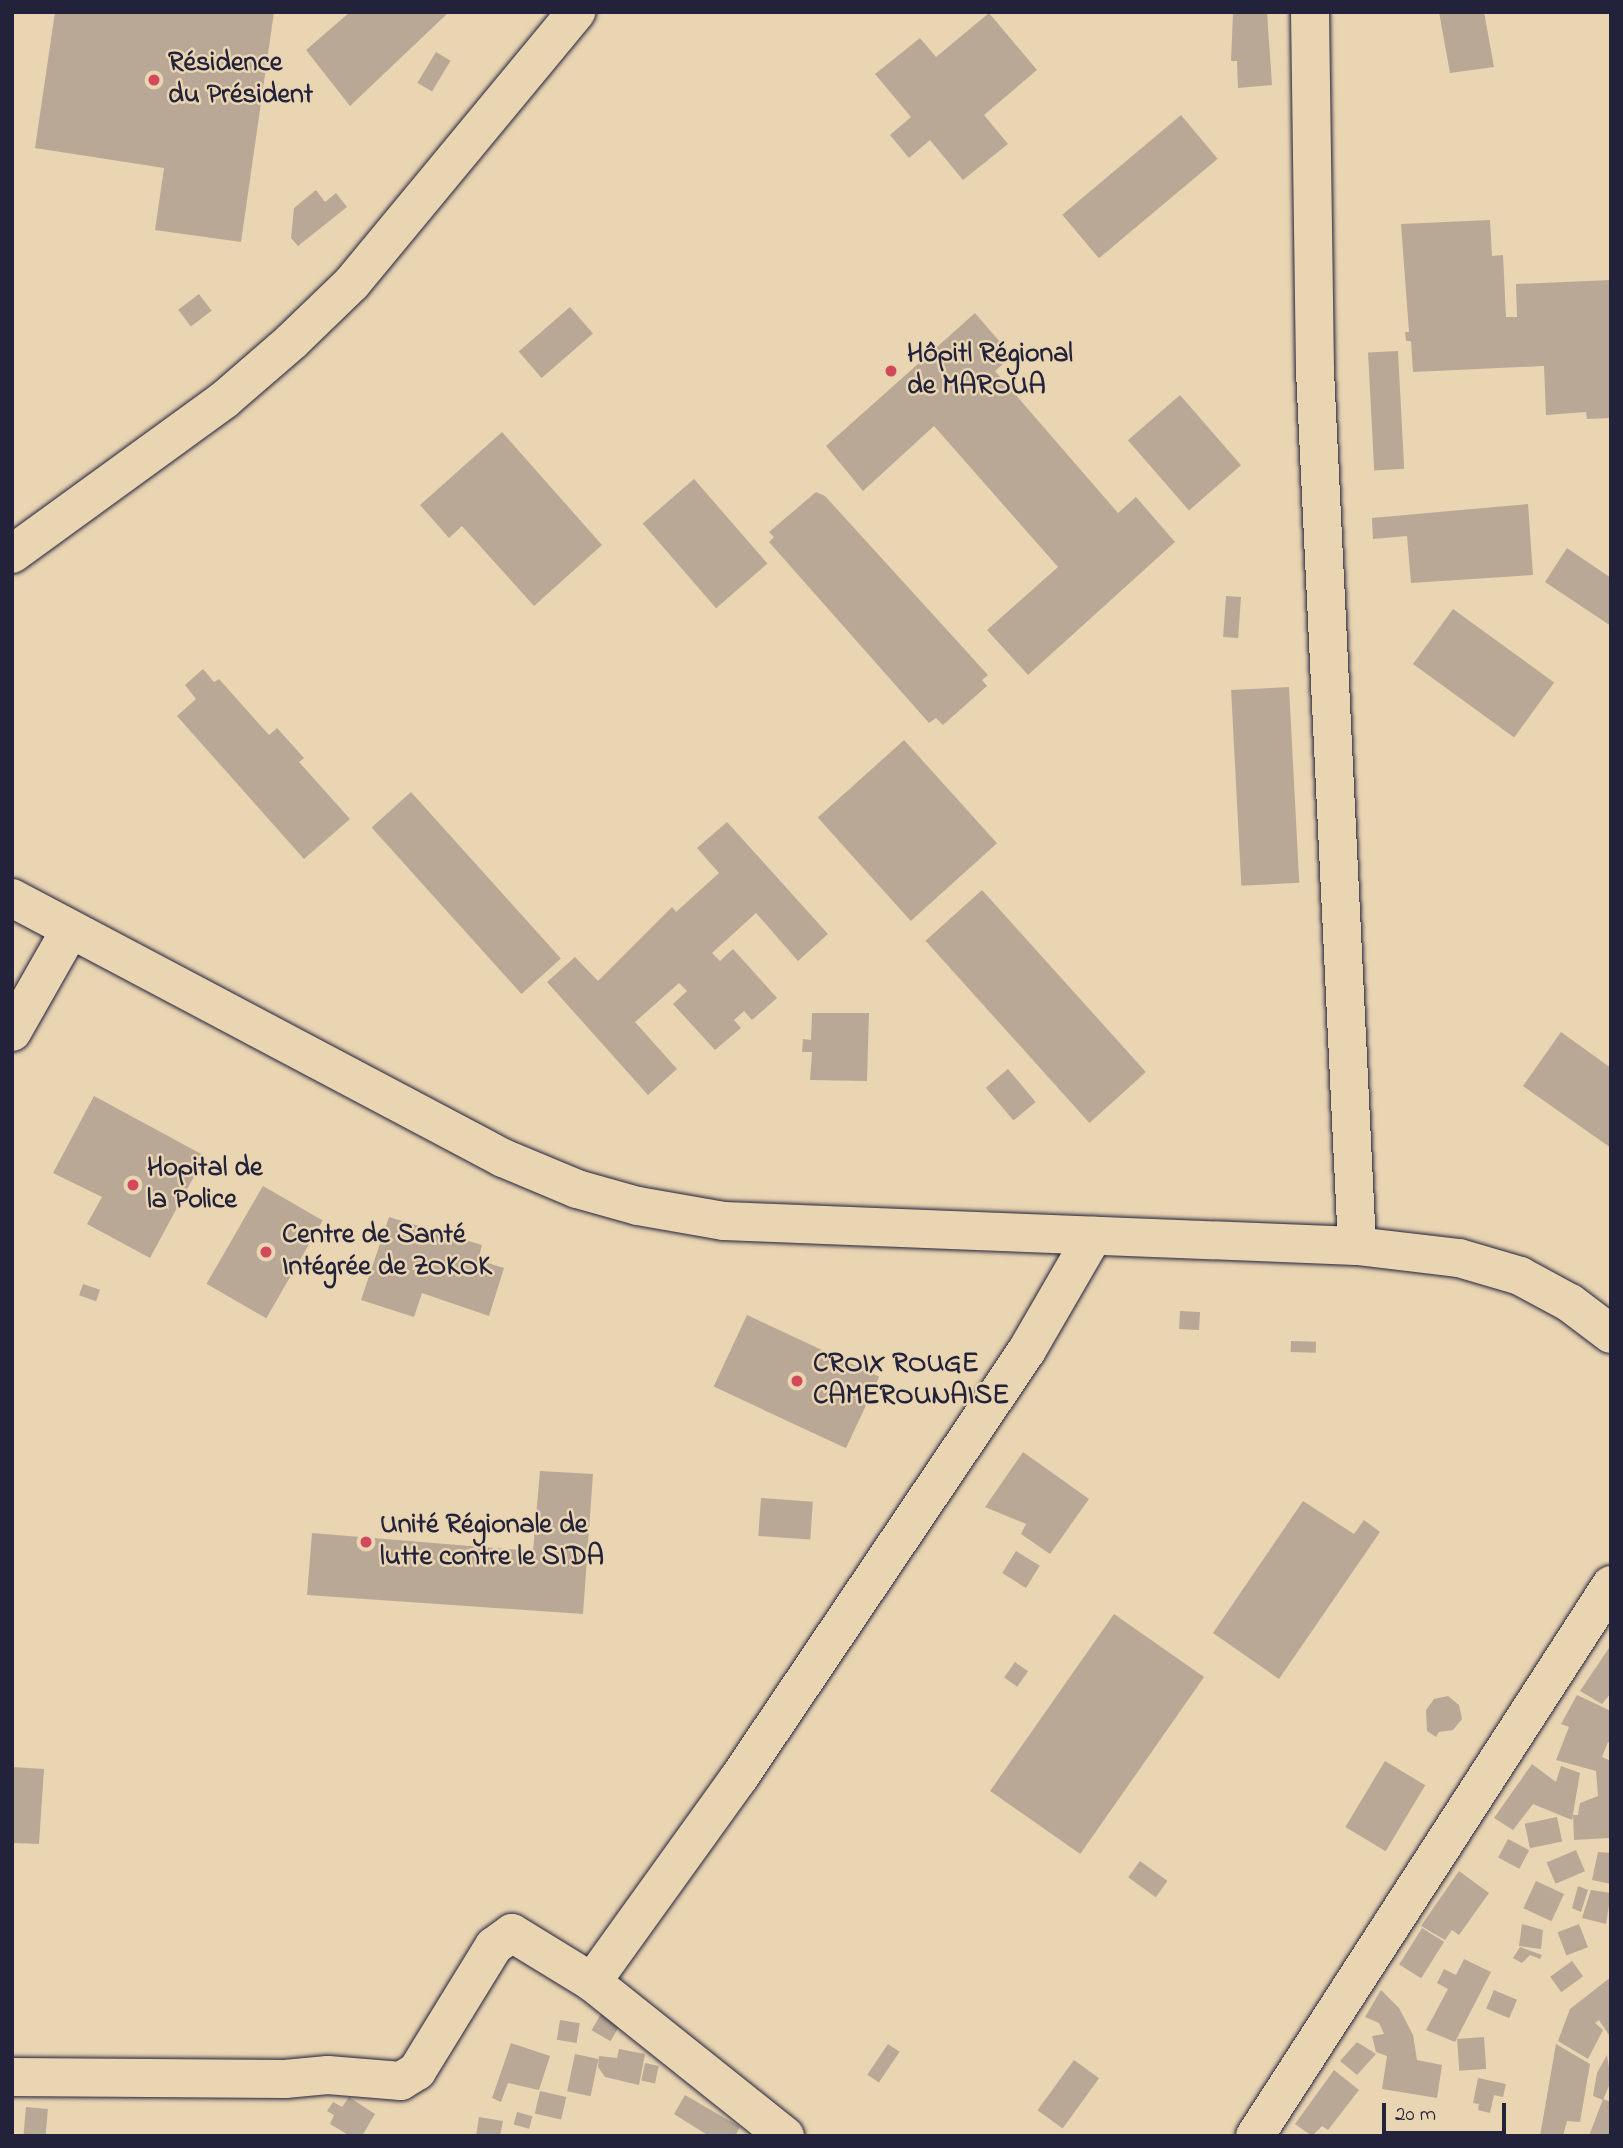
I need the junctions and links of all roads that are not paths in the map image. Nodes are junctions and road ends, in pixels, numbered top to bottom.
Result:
1 (576, 12) edge
2 (1310, 12) edge
3 (12, 554) edge
4 (12, 898) edge
5 (71, 930) junction
6 (12, 1032) edge
7 (1093, 1236) junction
8 (1357, 1246) junction
9 (1611, 1334) edge
10 (1611, 1585) edge
11 (592, 1982) junction
12 (12, 2077) edge
13 (785, 2136) edge
14 (1255, 2136) edge

1 - 3 street
2 - 8 street
4 - 5 street
5 - 6 street
5 - 7 street
7 - 8 street
7 - 11 street
8 - 9 street
10 - 14 street
11 - 12 street
11 - 13 street

